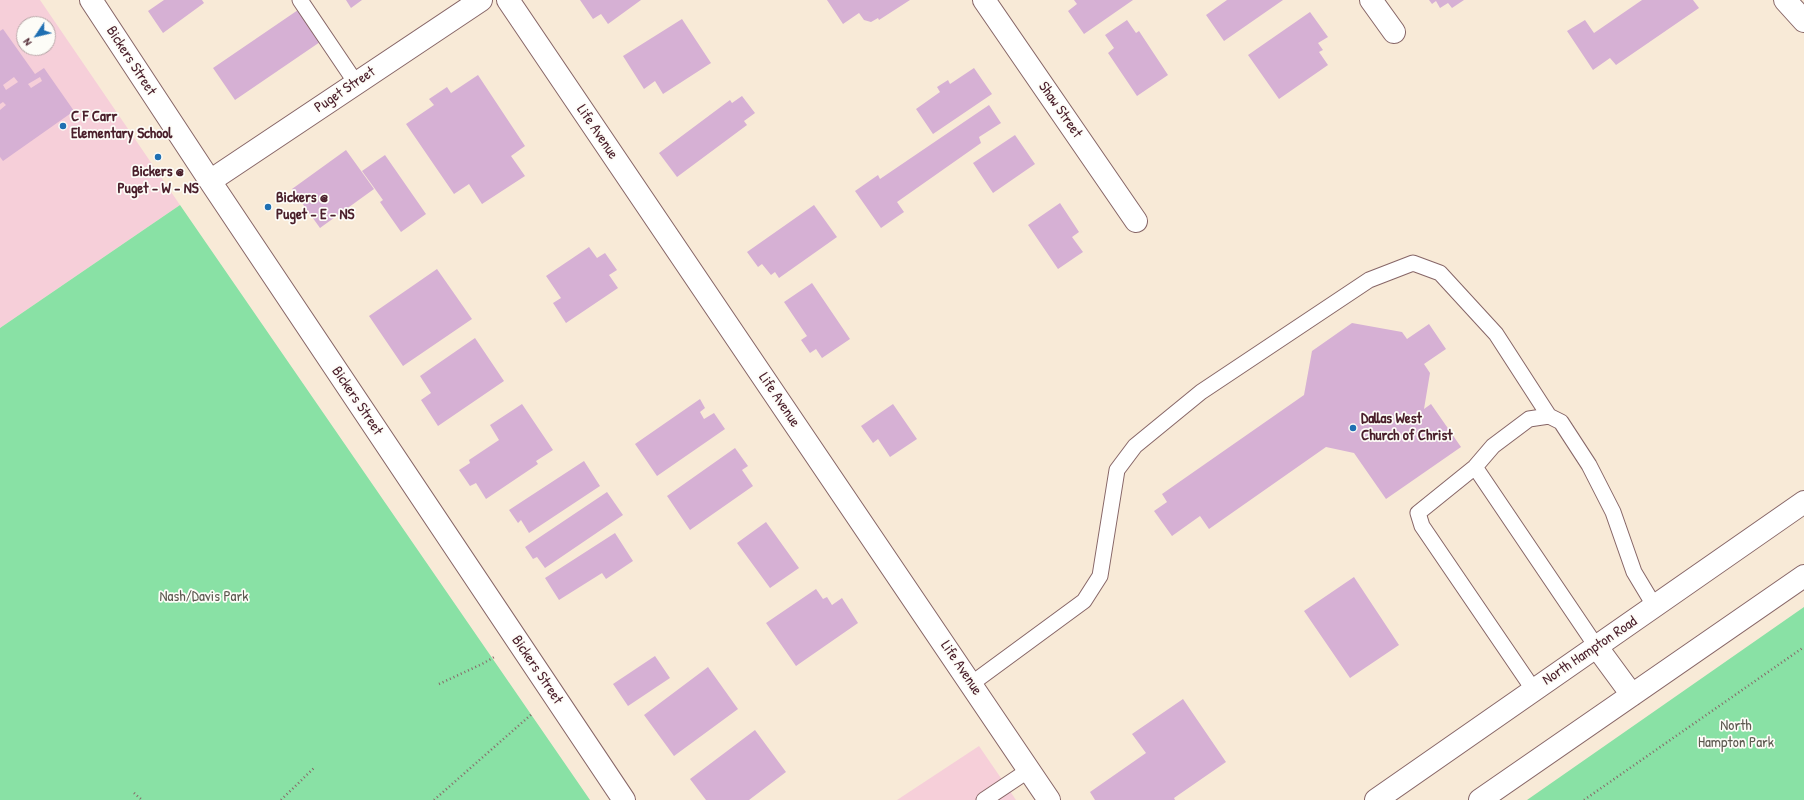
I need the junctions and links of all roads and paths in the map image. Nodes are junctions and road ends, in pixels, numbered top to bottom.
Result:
1 (91, 0) edge
2 (300, 0) edge
3 (481, 0) edge
4 (508, 0) edge
5 (984, 0) edge
6 (1371, 0) edge
7 (1785, 0) edge
8 (1804, 22) edge
9 (1394, 32) dead end
10 (356, 83) junction
11 (210, 181) junction
12 (1136, 221) dead end
13 (1549, 416) junction
14 (1475, 468) junction
15 (1804, 502) edge
16 (1804, 576) edge
17 (1655, 607) junction
18 (1596, 646) junction
19 (1804, 647) edge
20 (496, 656) dead end
21 (439, 684) dead end
22 (971, 684) junction
23 (1534, 689) junction
24 (1632, 695) junction
25 (533, 714) dead end
26 (315, 766) dead end
27 (1029, 770) junction
28 (134, 793) dead end
29 (142, 800) edge
30 (281, 800) edge
31 (434, 800) edge
32 (624, 800) edge
33 (984, 800) edge
34 (1050, 800) edge
35 (1376, 800) edge
36 (1480, 800) edge
37 (1584, 800) edge

1 - 11 street, Bickers Street
2 - 10 lane
3 - 10 street, Puget Street
4 - 22 street, Life Avenue
5 - 12 street, Shaw Street
6 - 9 street
7 - 8 street
10 - 11 street, Puget Street
11 - 32 street, Bickers Street
13 - 14 lane
13 - 17 lane
13 - 22 lane
14 - 18 lane
14 - 23 lane
15 - 17 street, North Hampton Road
16 - 24 street
17 - 18 street, North Hampton Road
18 - 23 street, North Hampton Road
18 - 24 street
19 - 37 path
20 - 21 path
22 - 27 street, Life Avenue
23 - 35 street, North Hampton Road
24 - 36 street
25 - 31 path
26 - 30 path
27 - 33 lane
27 - 34 street, Life Avenue
28 - 29 path

